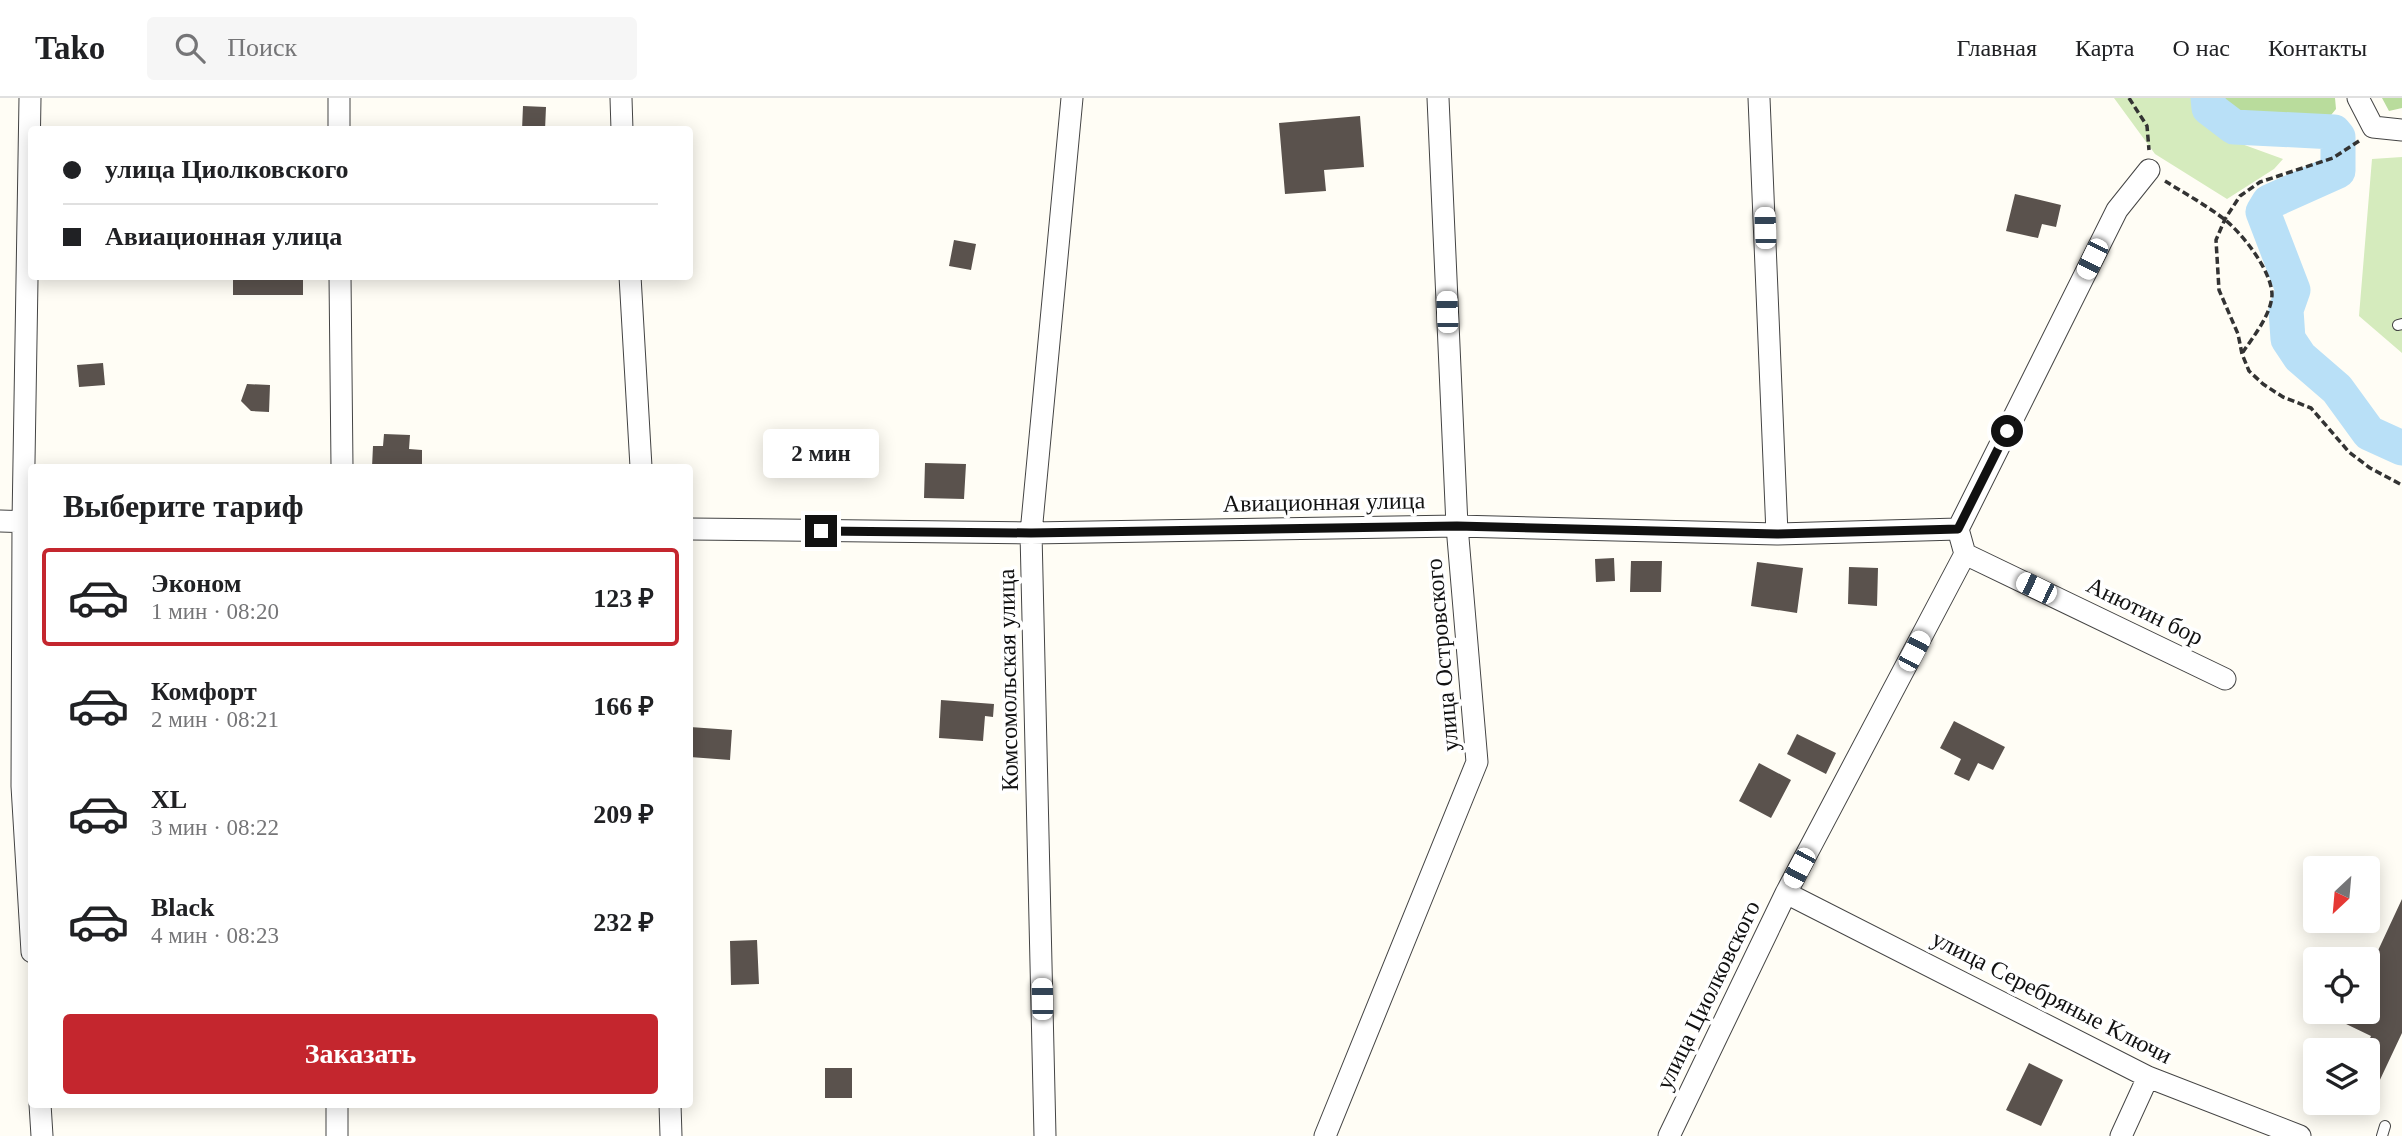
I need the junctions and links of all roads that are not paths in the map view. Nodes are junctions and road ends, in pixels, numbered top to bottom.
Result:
1 (30, 98) edge
2 (339, 98) edge
3 (621, 98) edge
4 (1072, 98) edge
5 (1438, 98) edge
6 (1759, 98) edge
7 (2358, 98) edge
8 (30, 126) edge
9 (339, 126) edge
10 (622, 126) edge
11 (2402, 130) edge
12 (2149, 170) dead end
13 (29, 280) edge
14 (340, 280) edge
15 (630, 280) edge
16 (342, 464) edge
17 (640, 464) edge
18 (0, 522) edge
19 (27, 522) edge
20 (1457, 526) junction
21 (1958, 529) junction
22 (693, 530) edge
23 (1031, 533) junction
24 (1777, 534) junction
25 (1965, 554) junction
26 (2225, 679) dead end
27 (27, 786) edge
28 (28, 819) edge
29 (1786, 892) junction
30 (2148, 1077) junction
31 (40, 1108) edge
32 (337, 1108) edge
33 (670, 1108) edge
34 (42, 1136) edge
35 (337, 1136) edge
36 (671, 1136) edge
37 (1045, 1136) edge
38 (1325, 1136) edge
39 (1669, 1136) edge
40 (2121, 1136) edge
41 (2300, 1136) edge

1 - 8 street
2 - 9 street
3 - 10 street
4 - 23 street, Комсомольская улица
5 - 20 street, улица Островского
6 - 24 street
7 - 11 street
12 - 21 street
13 - 19 street
14 - 16 street
15 - 17 street
18 - 19 street
19 - 27 street
20 - 23 street, Авиационная улица
20 - 24 street, Авиационная улица
20 - 38 street, улица Островского
21 - 24 street, Авиационная улица
21 - 25 street
22 - 23 street, Авиационная улица
23 - 37 street, Комсомольская улица
25 - 26 street, Анютин бор
25 - 29 street, улица Циолковского
27 - 28 street
29 - 30 street, улица Серебряные Ключи
29 - 39 street, улица Циолковского
30 - 40 street
30 - 41 street, улица Серебряные Ключи
31 - 34 street
32 - 35 street
33 - 36 street

